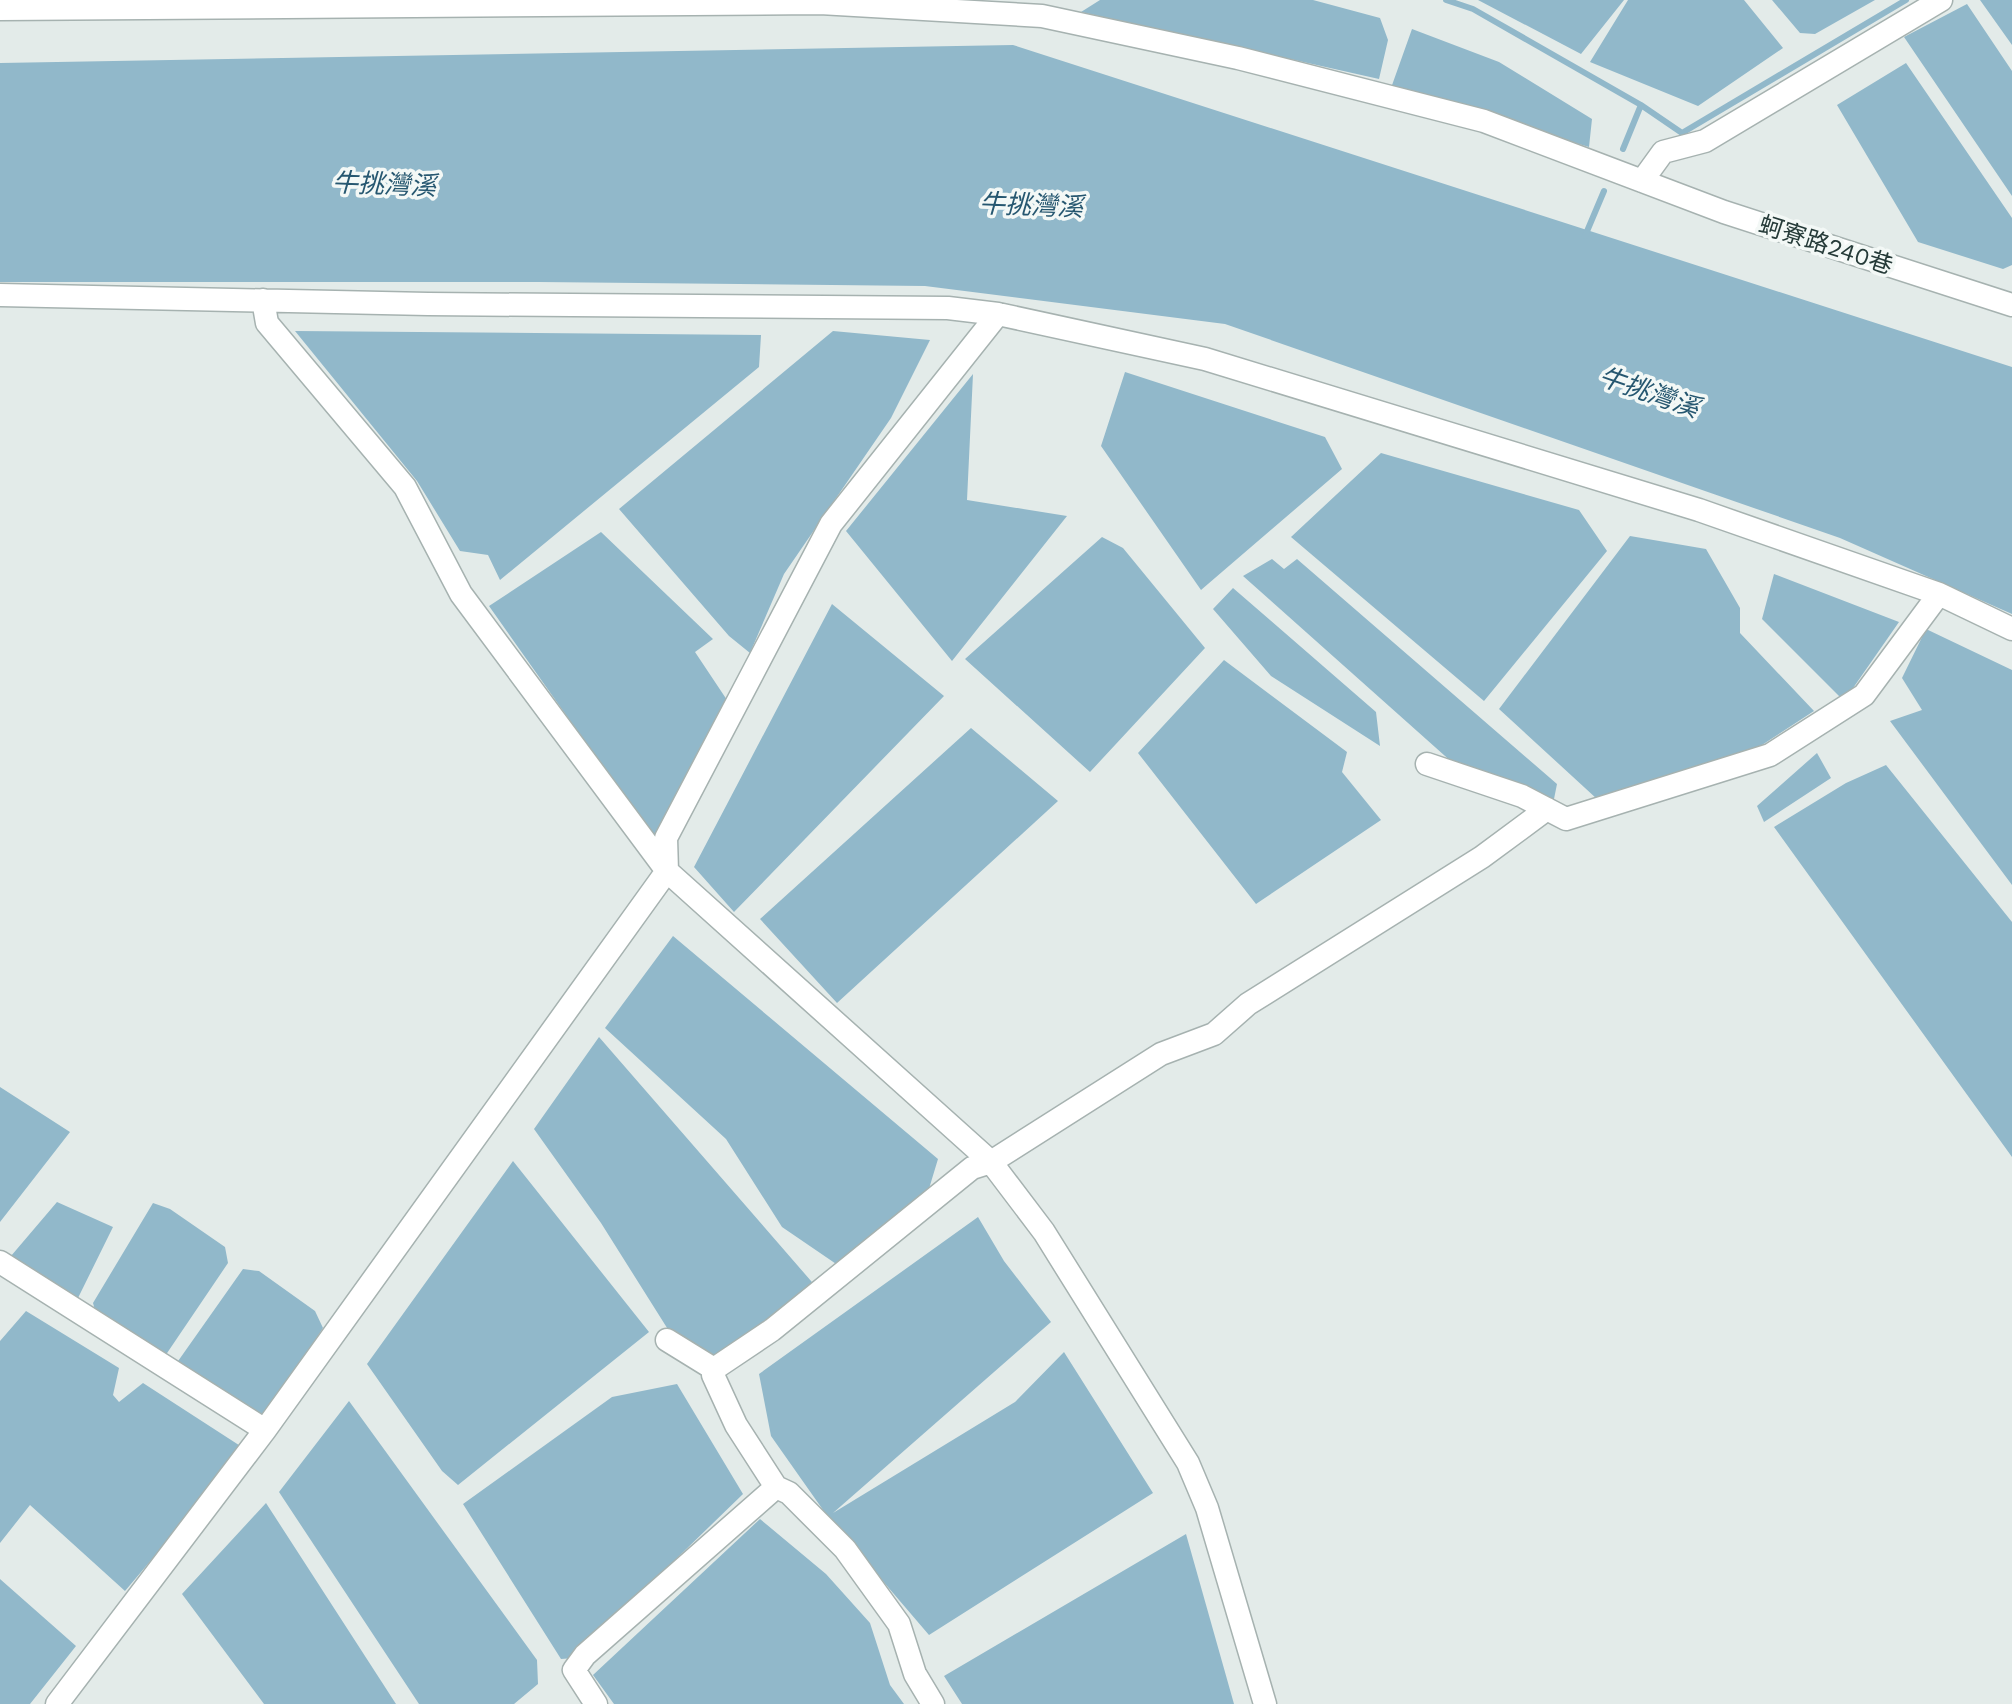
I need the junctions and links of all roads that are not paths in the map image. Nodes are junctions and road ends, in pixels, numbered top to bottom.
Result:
1 (1063, 0) edge
2 (1941, 0) edge
3 (0, 9) edge
4 (1042, 16) junction
5 (1642, 181) junction
6 (0, 295) edge
7 (263, 300) junction
8 (2012, 305) edge
9 (998, 314) junction
10 (1939, 594) junction
11 (2012, 629) edge
12 (1427, 764) dead end
13 (1547, 809) junction
14 (667, 871) junction
15 (991, 1162) junction
16 (0, 1262) edge
17 (667, 1340) dead end
18 (714, 1369) junction
19 (265, 1430) junction
20 (776, 1487) junction
21 (57, 1704) edge
22 (596, 1704) edge
23 (933, 1704) edge
24 (1265, 1704) edge

1 - 4 street
2 - 5 street
3 - 4 street, 蚵寮路240巷
4 - 5 street, 蚵寮路240巷
5 - 8 street, 蚵寮路240巷
6 - 7 street
7 - 9 street
7 - 14 street
9 - 10 street
9 - 14 street
10 - 11 street
10 - 13 street
12 - 13 street
13 - 15 street
14 - 15 street
14 - 19 street
15 - 18 street
15 - 24 street
16 - 19 street
17 - 18 street
18 - 20 street
19 - 21 street
20 - 22 street
20 - 23 street

